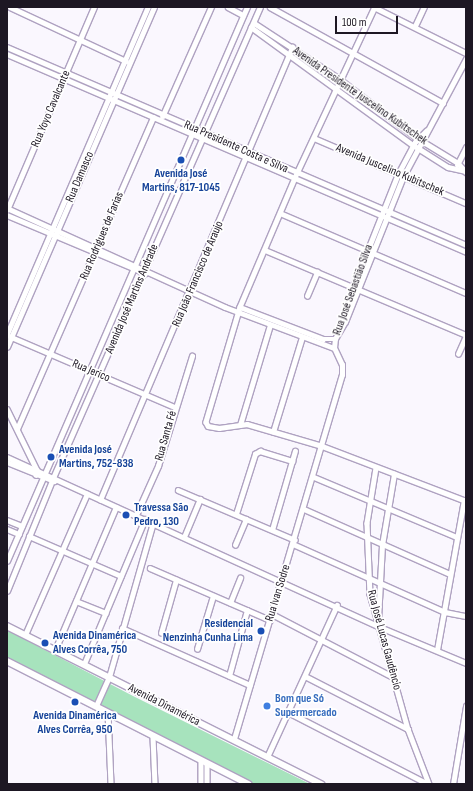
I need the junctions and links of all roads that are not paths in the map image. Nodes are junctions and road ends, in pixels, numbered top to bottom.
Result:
1 (10, 7) edge
2 (94, 7) edge
3 (148, 7) edge
4 (154, 7) edge
5 (211, 7) edge
6 (228, 7) edge
7 (246, 7) edge
8 (260, 7) edge
9 (271, 7) edge
10 (374, 7) edge
11 (424, 7) edge
12 (279, 9) edge
13 (243, 15) junction
14 (252, 25) junction
15 (415, 26) junction
16 (80, 40) junction
17 (7, 47) edge
18 (292, 47) junction
19 (354, 51) junction
20 (290, 53) junction
21 (466, 53) edge
22 (7, 54) edge
23 (466, 59) edge
24 (127, 62) junction
25 (67, 73) junction
26 (64, 80) junction
27 (341, 80) junction
28 (337, 87) junction
29 (113, 94) junction
30 (111, 99) junction
31 (443, 103) junction
32 (163, 115) junction
33 (153, 117) junction
34 (160, 120) junction
35 (195, 129) junction
36 (427, 130) junction
37 (204, 133) junction
38 (193, 135) junction
39 (314, 138) junction
40 (417, 138) junction
41 (202, 139) junction
42 (420, 144) junction
43 (412, 145) junction
44 (466, 147) edge
45 (248, 156) junction
46 (458, 162) junction
47 (455, 169) junction
48 (466, 171) edge
49 (297, 173) junction
50 (398, 174) junction
51 (403, 176) junction
52 (295, 178) junction
53 (466, 203) edge
54 (7, 209) edge
55 (386, 211) junction
56 (280, 213) junction
57 (7, 215) edge
58 (384, 216) junction
59 (53, 228) junction
60 (58, 230) junction
61 (50, 233) junction
62 (56, 235) junction
63 (466, 245) edge
64 (97, 247) junction
65 (266, 250) junction
66 (370, 251) junction
67 (95, 252) junction
68 (466, 252) edge
69 (135, 267) junction
70 (144, 271) junction
71 (317, 272) junction
72 (355, 287) junction
73 (192, 291) junction
74 (466, 293) edge
75 (307, 296) dead end
76 (239, 309) junction
77 (270, 325) junction
78 (466, 335) edge
79 (8, 336) edge
80 (302, 336) junction
81 (335, 338) junction
82 (7, 347) edge
83 (334, 348) junction
84 (50, 354) junction
85 (458, 354) dead end
86 (192, 356) dead end
87 (90, 370) junction
88 (100, 374) junction
89 (146, 394) junction
90 (175, 407) junction
91 (7, 409) edge
92 (240, 425) junction
93 (17, 429) junction
94 (273, 432) junction
95 (322, 446) junction
96 (295, 451) dead end
97 (7, 457) edge
98 (292, 461) junction
99 (7, 462) edge
100 (376, 468) junction
101 (36, 472) junction
102 (394, 474) junction
103 (44, 476) junction
104 (314, 477) junction
105 (53, 479) junction
106 (178, 490) dead end
107 (87, 494) junction
108 (200, 499) junction
109 (100, 500) junction
110 (465, 500) edge
111 (372, 503) junction
112 (116, 507) junction
113 (304, 509) junction
114 (389, 509) junction
115 (236, 514) junction
116 (136, 515) junction
117 (145, 519) junction
118 (246, 519) junction
119 (7, 520) edge
120 (153, 523) junction
121 (22, 526) junction
122 (7, 529) edge
123 (272, 530) junction
124 (19, 534) junction
125 (29, 536) junction
126 (184, 537) junction
127 (456, 537) junction
128 (369, 539) junction
129 (294, 542) junction
130 (235, 545) dead end
131 (382, 545) junction
132 (62, 550) junction
133 (7, 561) edge
134 (93, 564) junction
135 (150, 568) dead end
136 (450, 574) junction
137 (121, 576) junction
138 (240, 578) dead end
139 (368, 579) junction
140 (176, 580) junction
141 (282, 580) junction
142 (380, 584) junction
143 (7, 591) edge
144 (213, 596) junction
145 (76, 601) junction
146 (230, 603) junction
147 (337, 605) junction
148 (247, 610) junction
149 (444, 612) junction
150 (106, 613) junction
151 (272, 614) junction
152 (466, 616) edge
153 (270, 620) junction
154 (378, 620) junction
155 (7, 626) edge
156 (380, 627) junction
157 (122, 628) junction
158 (161, 633) dead end
159 (25, 635) junction
160 (321, 640) junction
161 (197, 649) dead end
162 (55, 650) junction
163 (437, 650) junction
164 (7, 662) edge
165 (466, 663) edge
166 (84, 664) junction
167 (229, 676) junction
168 (305, 676) junction
169 (109, 677) junction
170 (393, 677) junction
171 (250, 685) junction
172 (96, 706) junction
173 (466, 706) edge
174 (108, 712) junction
175 (288, 712) junction
176 (408, 729) junction
177 (153, 737) junction
178 (234, 739) junction
179 (267, 756) junction
180 (204, 762) junction
181 (111, 784) edge
182 (155, 784) edge
183 (201, 784) edge
184 (207, 784) edge
185 (248, 784) edge
186 (321, 784) edge
187 (428, 784) edge
188 (453, 784) edge

1 - 16 street
2 - 16 street, Rua Yoyo Cavalcante
3 - 24 street, Rua Damasco
4 - 24 street, Rua Damasco
5 - 32 street
6 - 13 street
7 - 13 street
8 - 14 street, Avenida José Martins Andrade
9 - 12 street
10 - 15 street
10 - 19 street
11 - 15 street
12 - 19 street
13 - 35 street
14 - 18 street, Avenida Presidente Juscelino Kubitschek
14 - 20 street, Avenida Presidente Juscelino Kubitschek
14 - 37 street, Avenida José Martins Andrade
15 - 21 street
16 - 24 street
16 - 25 street, Rua Yoyo Cavalcante
17 - 25 street, Rua Presidente Costa e Silva
18 - 20 street, Rua João Francisco de Araujo
18 - 27 street, Avenida Presidente Juscelino Kubitschek
19 - 27 street
19 - 31 street
20 - 28 street, Avenida Presidente Juscelino Kubitschek
20 - 45 street, Rua João Francisco de Araujo
22 - 26 street, Rua Presidente Costa e Silva
23 - 31 street
24 - 29 street, Rua Damasco
25 - 26 street, Rua Yoyo Cavalcante
25 - 29 street, Rua Presidente Costa e Silva
26 - 30 street, Rua Presidente Costa e Silva
26 - 54 street, Rua Yoyo Cavalcante
27 - 28 street
27 - 40 street, Avenida Presidente Juscelino Kubitschek
28 - 39 street
28 - 43 street, Avenida Presidente Juscelino Kubitschek
29 - 30 street, Rua Damasco
29 - 32 street, Rua Presidente Costa e Silva
30 - 33 street, Rua Presidente Costa e Silva
30 - 59 street, Rua Damasco
30 - 60 street, Rua Damasco
31 - 36 street
32 - 34 street
32 - 35 street, Rua Presidente Costa e Silva
33 - 34 street, Rua Presidente Costa e Silva
33 - 64 street, Rua Rodrigues de Farias
34 - 38 street, Rua Presidente Costa e Silva
35 - 37 street, Rua Presidente Costa e Silva
35 - 38 street
36 - 40 street, Rua José Sebastião Silva
36 - 42 street, Rua José Sebastião Silva
37 - 41 street, Avenida José Martins Andrade
37 - 45 street, Rua Presidente Costa e Silva
38 - 41 street, Rua Presidente Costa e Silva
38 - 69 street
39 - 49 street
39 - 50 street, Avenida Juscelino Kubitschek
40 - 42 street, Avenida Presidente Juscelino Kubitschek
40 - 43 street, Rua José Sebastião Silva
41 - 45 street, Rua Presidente Costa e Silva
41 - 70 street, Avenida José Martins Andrade
42 - 43 street, Avenida Presidente Juscelino Kubitschek
42 - 46 street, Avenida Presidente Juscelino Kubitschek
42 - 47 street, Avenida Presidente Juscelino Kubitschek
42 - 51 street, Rua José Sebastião Silva
43 - 50 street, Rua José Sebastião Silva
44 - 46 street
45 - 49 street, Rua Presidente Costa e Silva
45 - 52 street, Rua Presidente Costa e Silva
45 - 73 street, Rua João Francisco de Araujo
46 - 47 street
46 - 48 street, Avenida Presidente Juscelino Kubitschek
47 - 48 street, Avenida Presidente Juscelino Kubitschek
49 - 52 street
49 - 55 street, Rua Presidente Costa e Silva
50 - 51 street, Avenida Juscelino Kubitschek
50 - 55 street, Rua José Sebastião Silva
51 - 53 street, Avenida Juscelino Kubitschek
51 - 55 street, Rua José Sebastião Silva
52 - 56 street
52 - 58 street, Rua Presidente Costa e Silva
54 - 59 street
55 - 58 street, Rua José Sebastião Silva
55 - 63 street, Rua Presidente Costa e Silva
56 - 65 street
56 - 66 street
57 - 61 street
58 - 66 street, Rua José Sebastião Silva
58 - 68 street, Rua Presidente Costa e Silva
59 - 60 street
59 - 61 street, Rua Damasco
60 - 62 street, Rua Damasco
60 - 64 street
61 - 62 street
61 - 79 street, Rua Damasco
62 - 67 street
62 - 79 street, Rua Damasco
64 - 67 street, Rua Rodrigues de Farias
64 - 69 street
65 - 71 street
65 - 76 street
66 - 72 street, Rua José Sebastião Silva
66 - 74 street
67 - 69 street
67 - 84 street, Rua Rodrigues de Farias
69 - 70 street
69 - 87 street
70 - 73 street
70 - 88 street, Avenida José Martins Andrade
71 - 72 street
71 - 75 street
72 - 78 street
72 - 81 street, Rua José Sebastião Silva
73 - 76 street
73 - 89 street, Rua João Francisco de Araujo
76 - 77 street
76 - 81 street
76 - 92 street
77 - 80 street
77 - 92 street
78 - 85 street
79 - 82 street, Rua Damasco
79 - 84 street, Rua Jerico
80 - 83 street
80 - 94 street
81 - 83 street, Rua José Sebastião Silva
83 - 95 street, Rua José Sebastião Silva
84 - 87 street, Rua Jerico
84 - 93 street, Rua Rodrigues de Farias
86 - 90 street, Rua Santa Fé
87 - 88 street, Rua Jerico
87 - 103 street
88 - 89 street, Rua Jerico
88 - 105 street, Avenida José Martins Andrade
89 - 90 street, Rua Jerico
89 - 109 street, Rua João Francisco de Araujo
90 - 116 street, Rua Santa Fé
91 - 93 street
92 - 94 street
93 - 101 street
94 - 95 street
95 - 100 street
95 - 104 street, Rua Ivan Sodre
96 - 98 street
97 - 101 street
98 - 115 street
98 - 123 street
99 - 101 street
100 - 102 street
100 - 111 street, Rua José Lucas Gaudêncio
101 - 103 street
102 - 110 street
102 - 114 street
103 - 105 street
103 - 121 street
104 - 111 street
104 - 113 street, Rua Ivan Sodre
105 - 107 street
105 - 125 street, Avenida José Martins Andrade
106 - 108 street
107 - 109 street
107 - 132 street
108 - 115 street
108 - 126 street
109 - 112 street
110 - 127 street
111 - 114 street
111 - 128 street, Rua José Lucas Gaudêncio
112 - 116 street
112 - 134 street
113 - 128 street
113 - 129 street, Rua Ivan Sodre
114 - 127 street
114 - 131 street
115 - 118 street
116 - 117 street
117 - 120 street
117 - 137 street
118 - 123 street
118 - 130 street
119 - 121 street
120 - 126 street
120 - 157 street
121 - 124 street
122 - 124 street
123 - 129 street
124 - 133 street
125 - 132 street
125 - 143 street, Avenida José Martins Andrade
126 - 141 street
127 - 136 street
128 - 131 street
128 - 139 street, Rua José Lucas Gaudêncio
129 - 139 street
129 - 141 street, Rua Ivan Sodre
131 - 136 street
131 - 142 street
132 - 134 street
132 - 159 street
134 - 137 street
134 - 145 street
135 - 140 street
136 - 149 street
137 - 150 street
138 - 146 street
139 - 142 street
139 - 154 street, Rua José Lucas Gaudêncio
140 - 144 street
140 - 158 street
141 - 147 street
141 - 151 street, Rua Ivan Sodre
142 - 149 street
142 - 154 street
144 - 146 street
144 - 161 street
145 - 150 street
145 - 162 street
146 - 148 street
147 - 156 street
147 - 160 street
148 - 153 street
148 - 167 street
149 - 152 street
149 - 163 street
150 - 166 street
151 - 153 street, Rua Ivan Sodre
151 - 160 street
153 - 171 street, Rua Ivan Sodre
154 - 156 street, Rua José Lucas Gaudêncio
155 - 159 main road, Avenida Dinamérica
156 - 163 street
156 - 170 street, Rua José Lucas Gaudêncio
157 - 167 street
157 - 169 street
159 - 162 main road, Avenida Dinamérica
160 - 168 street
160 - 170 street
162 - 166 main road, Avenida Dinamérica
163 - 165 street
164 - 172 main road
166 - 169 main road, Avenida Dinamérica
167 - 171 street
168 - 175 street
168 - 176 street
169 - 172 street
169 - 178 main road, Avenida Dinamérica
170 - 176 street, Rua José Lucas Gaudêncio
171 - 178 street, Rua Ivan Sodre
172 - 174 main road
173 - 188 street
174 - 177 main road
174 - 181 street
175 - 179 street
175 - 187 street
176 - 187 street, Rua José Lucas Gaudêncio
177 - 180 main road
177 - 182 street
178 - 179 main road, Avenida Dinamérica
179 - 186 main road, Avenida Dinamérica
180 - 183 street
180 - 184 street
180 - 185 main road

